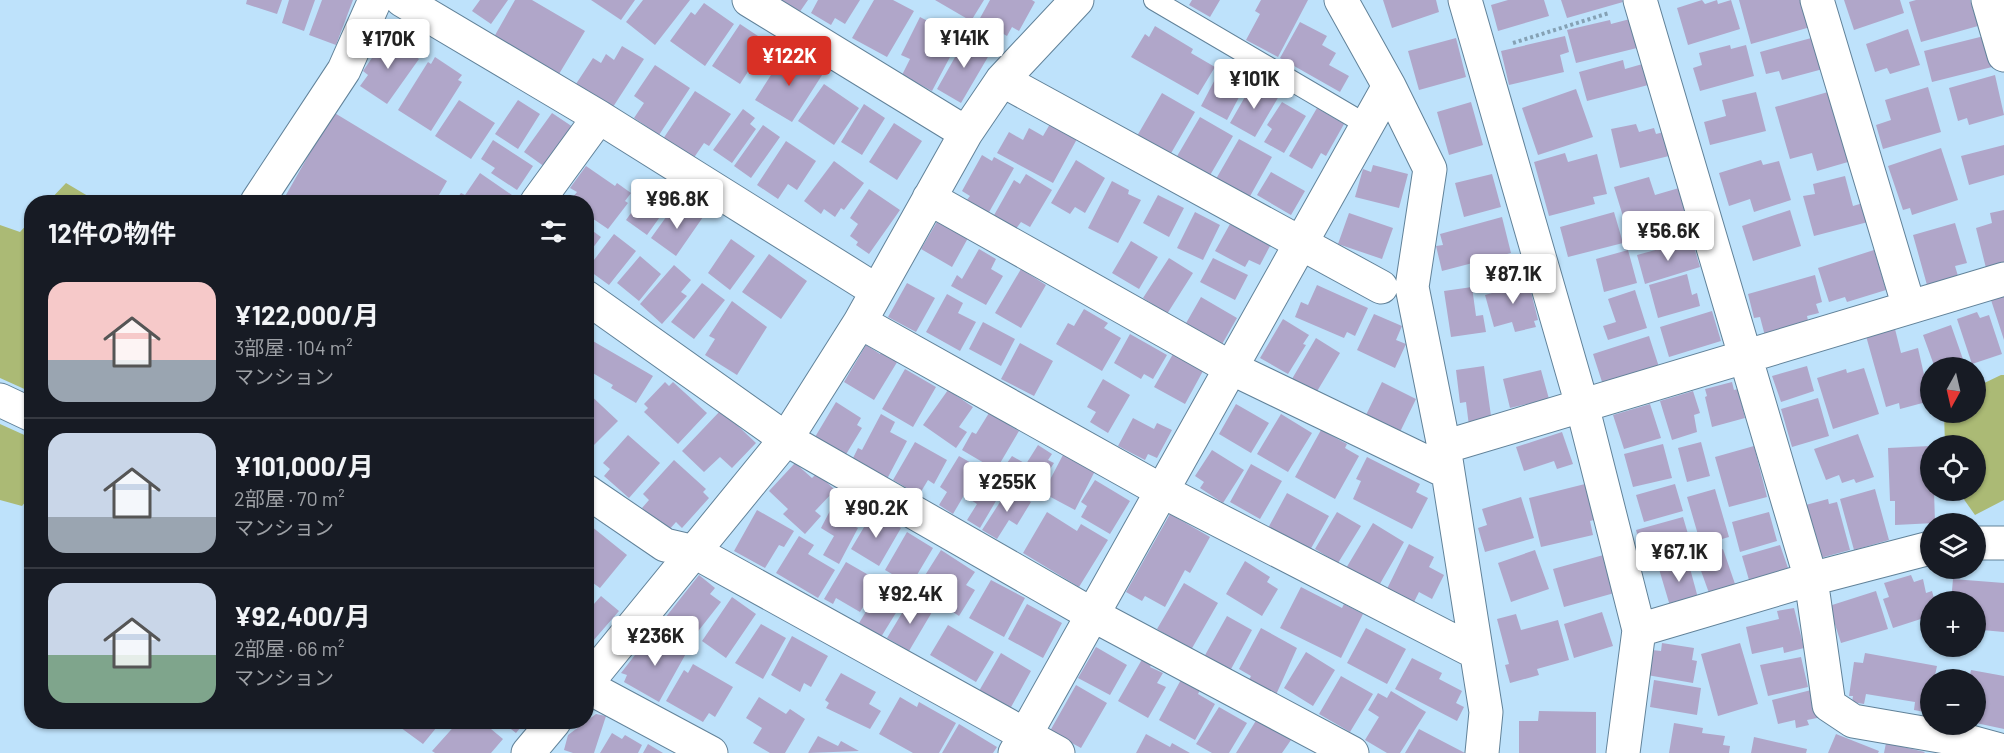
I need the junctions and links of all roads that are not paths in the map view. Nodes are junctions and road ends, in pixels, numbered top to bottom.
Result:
1 (375, 0) edge
2 (402, 0) edge
3 (749, 0) edge
4 (1077, 0) edge
5 (1154, 0) edge
6 (1341, 0) edge
7 (1465, 0) edge
8 (1817, 0) edge
9 (1988, 0) edge
10 (1640, 2) edge
11 (2004, 55) edge
12 (1002, 80) junction
13 (1389, 86) junction
14 (598, 117) junction
15 (1367, 125) junction
16 (966, 133) junction
17 (262, 195) edge
18 (542, 195) edge
19 (929, 198) junction
20 (1301, 243) junction
21 (2004, 279) edge
22 (1381, 287) dead end
23 (877, 291) junction
24 (594, 303) edge
25 (1909, 307) junction
26 (860, 322) junction
27 (1745, 356) junction
28 (1231, 368) junction
29 (0, 400) edge
30 (1582, 405) junction
31 (24, 411) edge
32 (786, 439) junction
33 (1445, 460) junction
34 (1162, 491) junction
35 (594, 496) edge
36 (1986, 543) edge
37 (2004, 543) edge
38 (1920, 551) edge
39 (695, 552) junction
40 (1811, 579) junction
41 (1093, 615) junction
42 (1639, 630) junction
43 (1475, 652) junction
44 (594, 675) edge
45 (594, 689) edge
46 (549, 729) edge
47 (1020, 744) edge
48 (2004, 751) edge
49 (528, 753) edge
50 (711, 753) edge
51 (1058, 753) edge
52 (1352, 753) edge
53 (1482, 753) edge
54 (1623, 753) edge

1 - 17 street
2 - 14 street
3 - 16 street
4 - 12 street
5 - 15 lane
6 - 13 street
7 - 30 street
8 - 25 street
9 - 11 street
10 - 27 street
12 - 16 street
12 - 20 street
13 - 15 street
13 - 33 street
14 - 18 street
14 - 23 street
15 - 20 street
16 - 19 street
19 - 23 street
19 - 28 street
20 - 22 street
20 - 28 street
21 - 25 street
23 - 26 street
24 - 32 street
25 - 27 street
26 - 32 street
26 - 34 street
27 - 30 street
27 - 40 street
28 - 33 street
28 - 34 street
29 - 31 street
30 - 33 street
30 - 42 street
32 - 39 street
32 - 41 street
33 - 43 street
34 - 41 street
34 - 43 street
35 - 39 street
36 - 37 street
38 - 40 street
39 - 44 street
39 - 47 street
40 - 42 street
40 - 48 street
41 - 47 street
41 - 52 street
42 - 54 street
43 - 53 street
45 - 50 street
46 - 49 street
47 - 51 street

